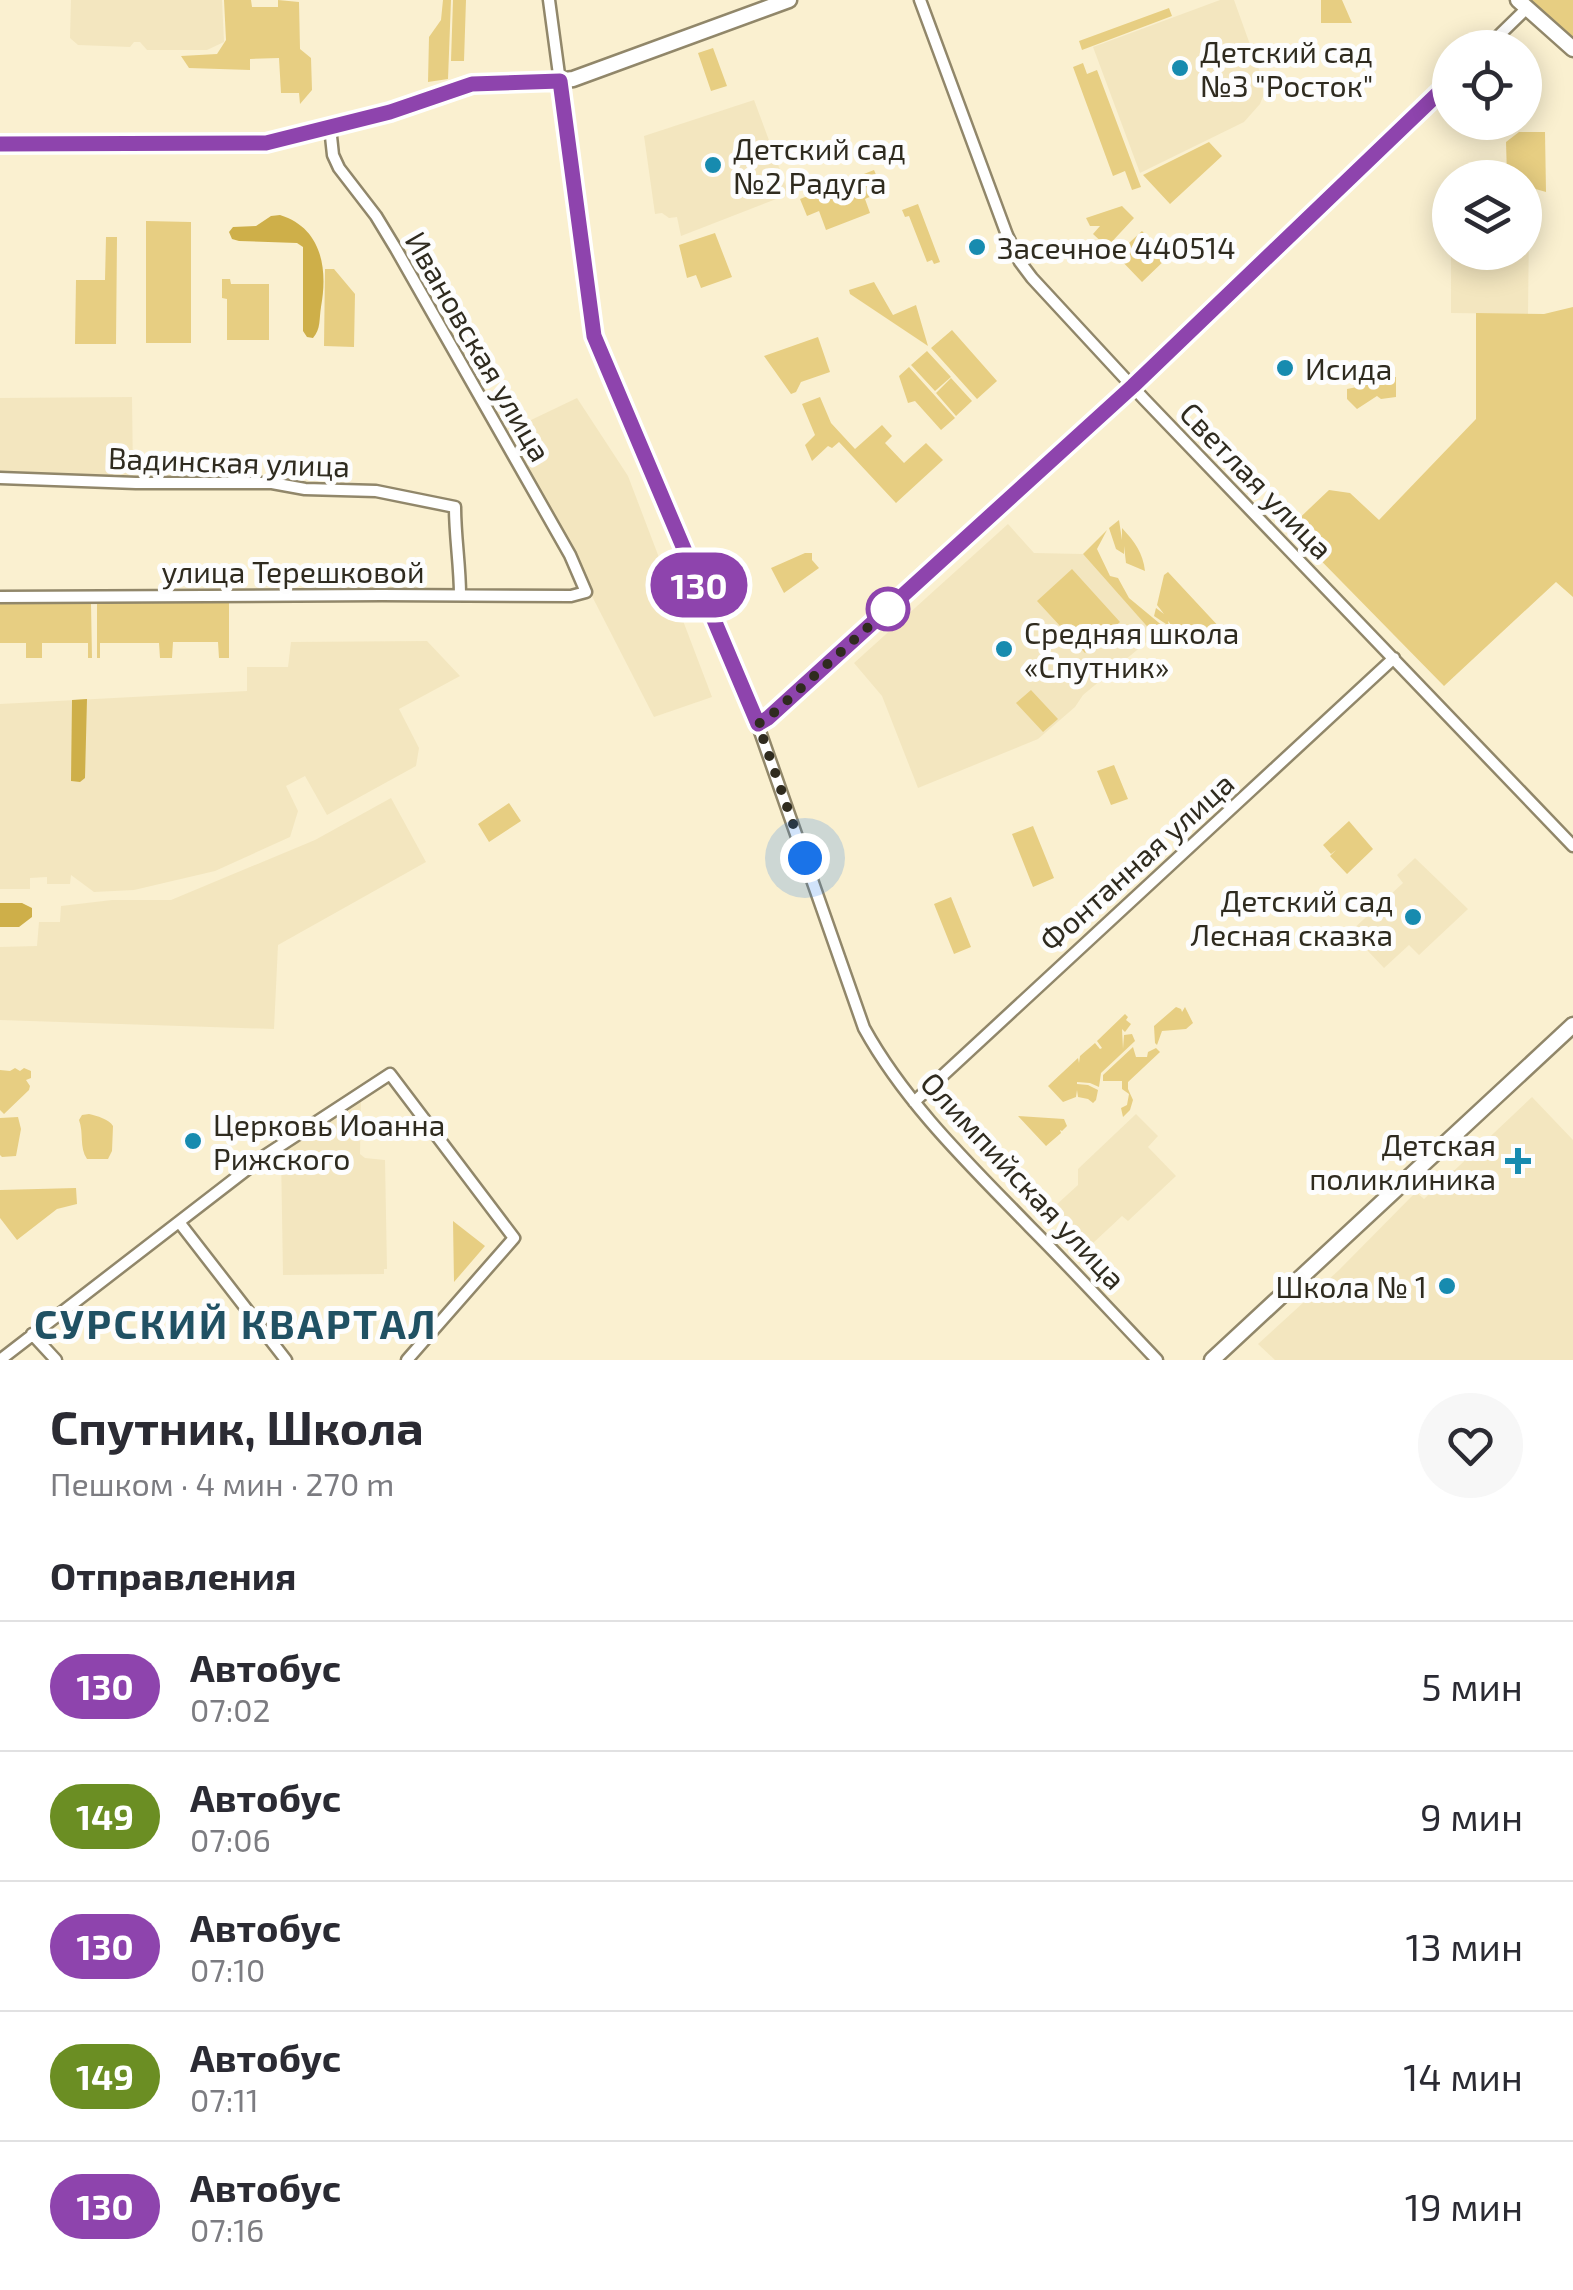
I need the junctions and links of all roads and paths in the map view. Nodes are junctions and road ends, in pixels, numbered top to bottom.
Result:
1 (548, 0) edge
2 (789, 0) edge
3 (920, 0) edge
4 (1522, 4) edge
5 (1501, 30) edge
6 (1573, 49) edge
7 (560, 81) junction
8 (1432, 99) edge
9 (330, 127) junction
10 (0, 144) edge
11 (1133, 386) junction
12 (0, 478) edge
13 (586, 592) joint
14 (460, 595) junction
15 (0, 597) edge
16 (1394, 658) junction
17 (758, 724) junction
18 (1573, 846) edge
19 (1573, 1025) edge
20 (914, 1102) junction
21 (178, 1222) junction
22 (32, 1334) junction
23 (0, 1360) edge
24 (56, 1360) edge
25 (286, 1360) edge
26 (408, 1360) edge
27 (1157, 1360) edge
28 (1212, 1360) edge

1 - 7 street, Олимпийская улица
2 - 7 main road
3 - 11 street, Светлая улица
4 - 5 street
4 - 6 main road
7 - 9 main road
7 - 17 street, Олимпийская улица
8 - 11 street
9 - 10 main road
9 - 13 street, Ивановская улица
11 - 16 street, Светлая улица
11 - 17 street
12 - 14 street, Вадинская улица
13 - 14 street, улица Терешковой
14 - 15 street, улица Терешковой
16 - 18 street, Светлая улица
16 - 20 street, Фонтанная улица
17 - 20 street, Олимпийская улица
19 - 28 main road
20 - 27 street, Олимпийская улица
21 - 22 street
21 - 25 street
21 - 26 street
22 - 23 street
22 - 24 street

